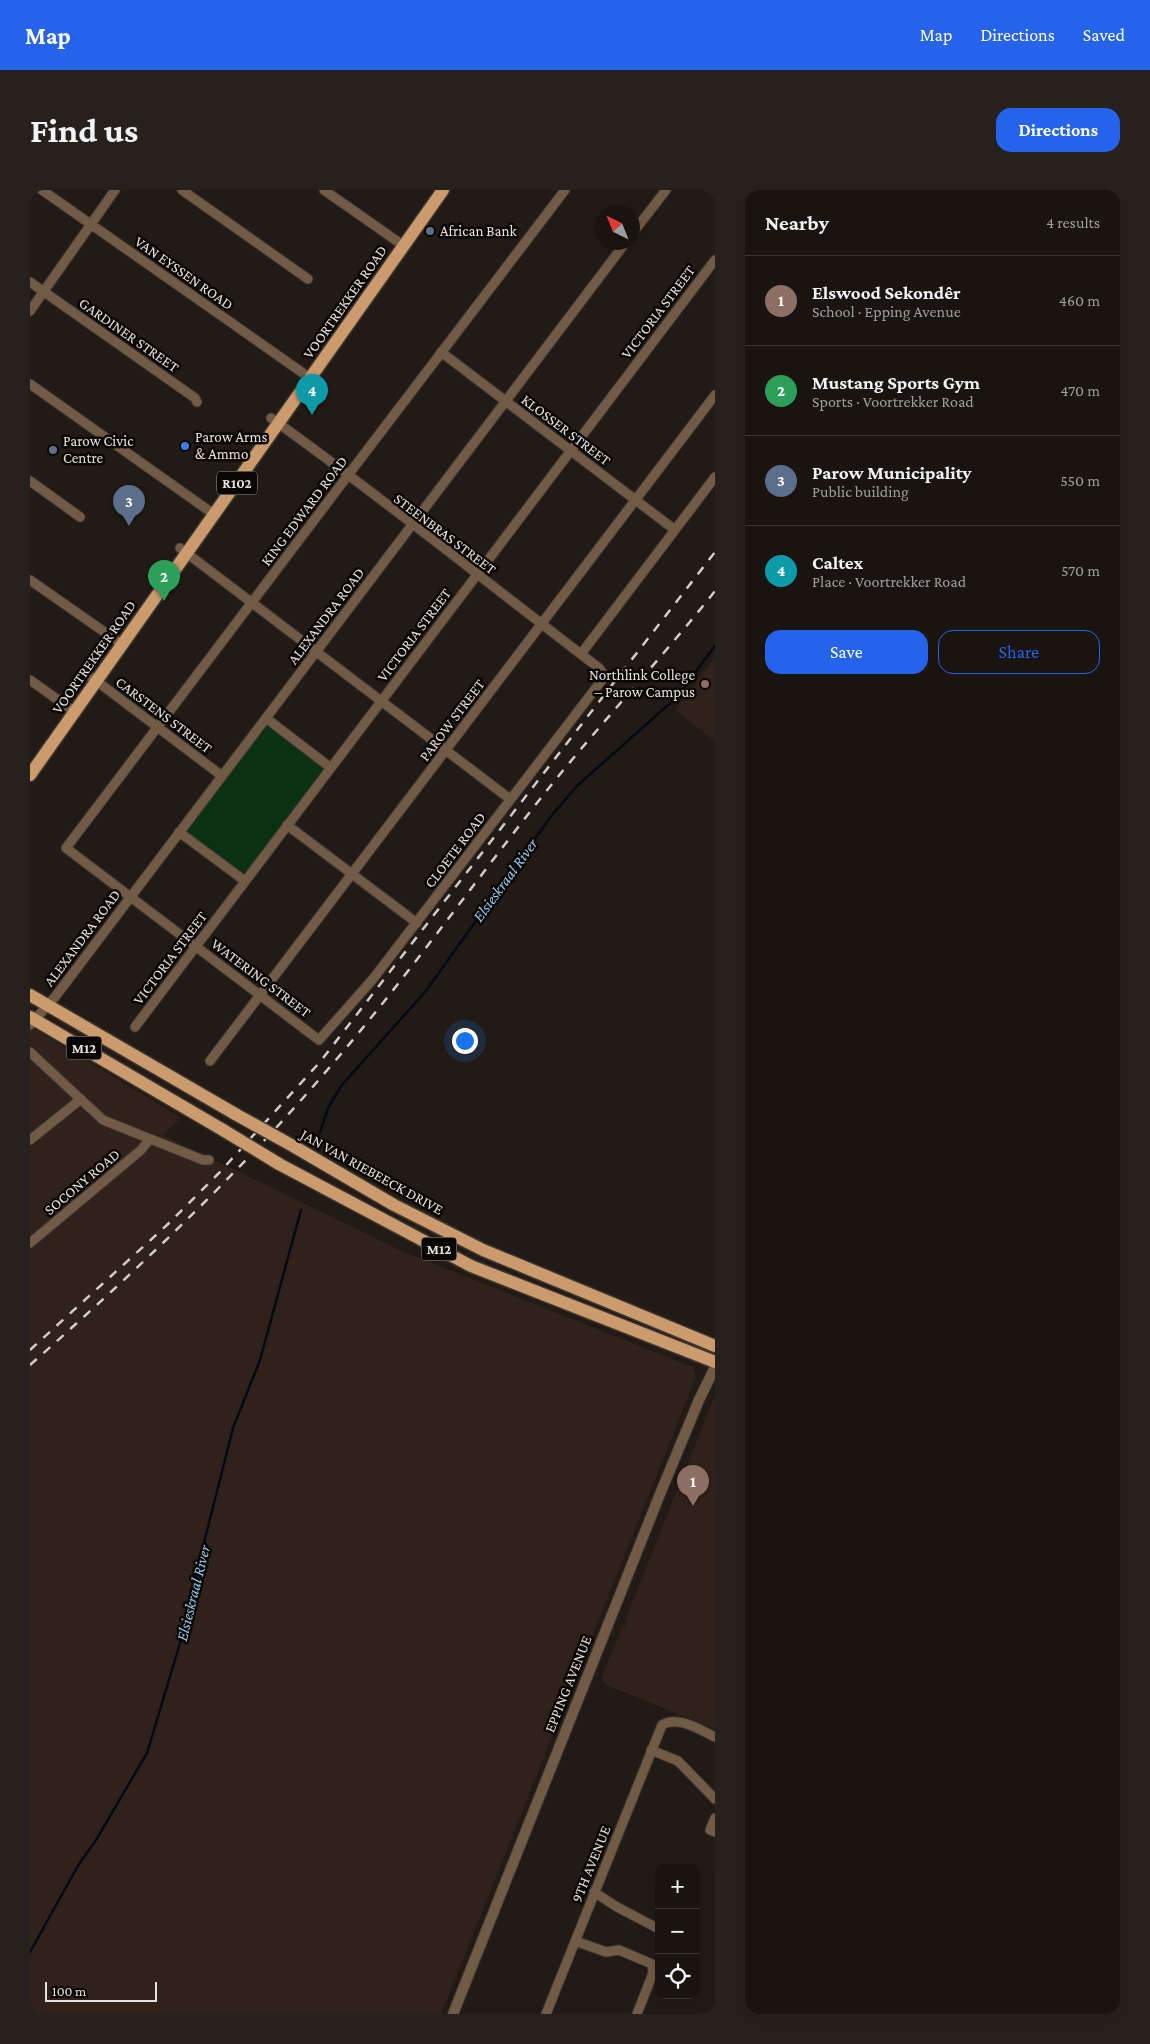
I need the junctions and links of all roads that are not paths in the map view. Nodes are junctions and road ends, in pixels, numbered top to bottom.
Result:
1 (42, 190) edge
2 (115, 190) edge
3 (182, 190) edge
4 (324, 190) edge
5 (433, 190) edge
6 (442, 190) edge
7 (565, 190) edge
8 (666, 190) edge
9 (91, 224) junction
10 (640, 224) edge
11 (401, 244) junction
12 (620, 250) edge
13 (715, 260) edge
14 (308, 278) dead end
15 (30, 282) edge
16 (44, 292) junction
17 (30, 311) edge
18 (442, 352) junction
19 (307, 376) junction
20 (30, 384) edge
21 (715, 395) edge
22 (506, 401) junction
23 (197, 402) dead end
24 (275, 421) junction
25 (570, 451) junction
26 (348, 476) junction
27 (715, 477) edge
28 (30, 481) edge
29 (636, 500) junction
30 (212, 513) junction
31 (80, 517) dead end
32 (412, 525) junction
33 (675, 530) junction
34 (183, 551) junction
35 (477, 575) junction
36 (30, 580) edge
37 (251, 603) junction
38 (542, 624) junction
39 (120, 642) junction
40 (316, 652) junction
41 (581, 654) junction
42 (602, 671) joint
43 (94, 678) junction
44 (30, 680) edge
45 (381, 701) junction
46 (72, 709) junction
47 (266, 718) junction
48 (158, 727) junction
49 (446, 750) junction
50 (30, 761) edge
51 (331, 768) junction
52 (30, 775) edge
53 (222, 776) junction
54 (510, 799) junction
55 (288, 825) junction
56 (179, 832) junction
57 (66, 848) joint
58 (352, 874) junction
59 (245, 881) junction
60 (130, 896) junction
61 (417, 923) junction
62 (196, 946) junction
63 (30, 995) edge
64 (260, 995) junction
65 (48, 1005) junction
66 (32, 1021) edge
67 (135, 1027) dead end
68 (319, 1040) joint
69 (30, 1052) edge
70 (210, 1061) dead end
71 (81, 1099) junction
72 (150, 1139) junction
73 (30, 1140) edge
74 (209, 1160) dead end
75 (30, 1243) edge
76 (715, 1346) edge
77 (715, 1362) edge
78 (715, 1367) edge
79 (715, 1737) edge
80 (651, 1750) junction
81 (715, 1799) edge
82 (715, 1818) edge
83 (713, 1831) edge
84 (711, 1842) dead end
85 (594, 1892) junction
86 (655, 1927) edge
87 (575, 1941) junction
88 (453, 2014) edge
89 (546, 2014) edge
90 (637, 2014) edge

1 - 9 street, VAN EYSSEN ROAD
2 - 9 street
3 - 14 street
4 - 11 street
5 - 11 main road, VOORTREKKER ROAD / R102
6 - 11 main road, VOORTREKKER ROAD / R102
7 - 18 street, KING EDWARD ROAD
8 - 10 street
9 - 16 street
9 - 19 street, VAN EYSSEN ROAD
11 - 19 main road, VOORTREKKER ROAD / R102
12 - 22 street, ALEXANDRA ROAD
13 - 25 street, VICTORIA STREET
15 - 16 street, GARDINER STREET
16 - 17 street
16 - 23 street, GARDINER STREET
18 - 22 street, KLOSSER STREET
18 - 26 street, KING EDWARD ROAD
19 - 24 main road, VOORTREKKER ROAD / R102
20 - 30 street
21 - 29 street, PAROW STREET
22 - 25 street, KLOSSER STREET
22 - 32 street, ALEXANDRA ROAD
24 - 26 street, STEENBRAS STREET
24 - 30 main road, VOORTREKKER ROAD / R102
25 - 29 street, KLOSSER STREET
25 - 35 street, VICTORIA STREET
26 - 32 street, STEENBRAS STREET
26 - 37 street, KING EDWARD ROAD
27 - 33 street
28 - 31 street
29 - 33 street, KLOSSER STREET
29 - 38 street, PAROW STREET
30 - 34 main road, VOORTREKKER ROAD / R102
32 - 35 street, STEENBRAS STREET
32 - 40 street, ALEXANDRA ROAD
33 - 41 street
34 - 37 street
34 - 39 main road, VOORTREKKER ROAD / R102
35 - 38 street, STEENBRAS STREET
35 - 45 street, VICTORIA STREET
36 - 39 street
37 - 40 street
37 - 48 street, KING EDWARD ROAD
38 - 41 street, STEENBRAS STREET
38 - 49 street, PAROW STREET
39 - 43 main road, VOORTREKKER ROAD / R102
40 - 45 street
40 - 47 street, ALEXANDRA ROAD
41 - 42 street, STEENBRAS STREET
42 - 54 street, CLOETE ROAD
43 - 46 main road, VOORTREKKER ROAD / R102
43 - 48 street, CARSTENS STREET
44 - 46 street
45 - 49 street
45 - 51 street, VICTORIA STREET
46 - 50 main road, VOORTREKKER ROAD / R102
46 - 52 main road, VOORTREKKER ROAD / R102
47 - 51 street
47 - 53 street, ALEXANDRA ROAD
48 - 53 street, CARSTENS STREET
48 - 57 street, KING EDWARD ROAD
49 - 54 street
49 - 58 street, PAROW STREET
51 - 55 street, VICTORIA STREET
53 - 56 street, ALEXANDRA ROAD
54 - 61 street, CLOETE ROAD
55 - 58 street
55 - 59 street, VICTORIA STREET
56 - 59 street
56 - 60 street, ALEXANDRA ROAD
57 - 60 street, WATERING STREET
58 - 61 street
58 - 64 street, PAROW STREET
59 - 62 street, VICTORIA STREET
60 - 62 street, WATERING STREET
60 - 65 street, ALEXANDRA ROAD
61 - 68 street, CLOETE ROAD
62 - 64 street, WATERING STREET
62 - 67 street, VICTORIA STREET
63 - 65 main road, JAN VAN RIEBEECK DRIVE / M12
64 - 68 street, WATERING STREET
64 - 70 street, PAROW STREET
65 - 66 street, ALEXANDRA ROAD
65 - 76 main road, JAN VAN RIEBEECK DRIVE / M12, bridge
66 - 77 main road, M12, bridge
69 - 71 street
71 - 72 street
71 - 73 street
72 - 74 street
72 - 75 street, SOCONY ROAD
78 - 88 street, EPPING AVENUE
79 - 80 street, 9TH AVENUE
80 - 81 street
80 - 85 street, 9TH AVENUE
82 - 83 street
83 - 84 street
85 - 86 street
85 - 87 street, 9TH AVENUE
87 - 89 street, 9TH AVENUE
87 - 90 street

